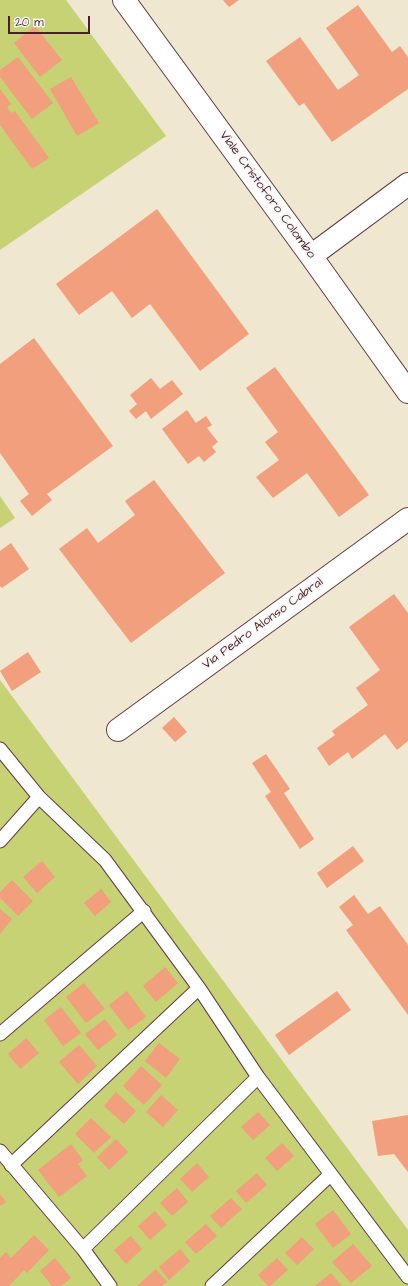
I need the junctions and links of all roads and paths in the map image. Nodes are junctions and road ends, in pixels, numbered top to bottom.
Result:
1 (124, 0) edge
2 (408, 184) edge
3 (311, 256) junction
4 (408, 392) edge
5 (408, 519) edge
6 (118, 730) dead end
7 (0, 749) edge
8 (39, 797) junction
9 (0, 841) edge
10 (144, 911) junction
11 (199, 988) junction
12 (0, 1034) edge
13 (258, 1077) junction
14 (0, 1151) edge
15 (11, 1165) junction
16 (330, 1175) junction
17 (83, 1249) junction
18 (408, 1277) edge
19 (408, 1281) edge
20 (110, 1286) edge
21 (212, 1286) edge
22 (402, 1286) edge

1 - 3 street, Viale Cristoforo Colombo
2 - 3 street
3 - 4 street, Viale Cristoforo Colombo
5 - 6 street, Via Pedro Alonso Cabral
7 - 8 lane
8 - 9 lane
8 - 10 lane
10 - 11 lane
10 - 12 lane
11 - 13 lane
11 - 15 lane
13 - 16 lane
13 - 17 lane
14 - 15 lane
15 - 17 lane
16 - 18 lane
16 - 21 lane
17 - 20 lane
19 - 22 lane

